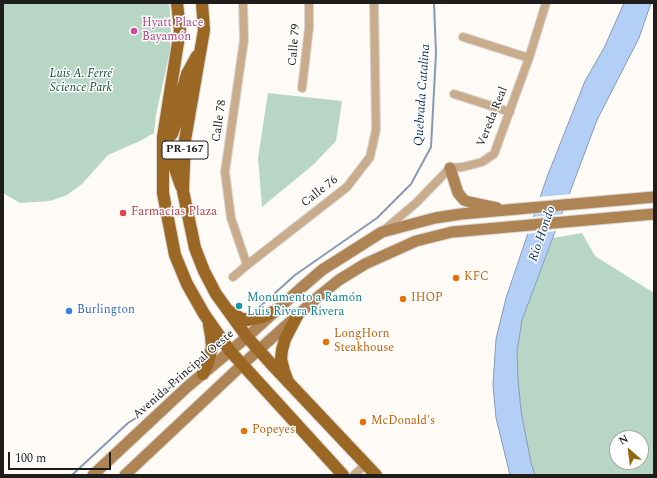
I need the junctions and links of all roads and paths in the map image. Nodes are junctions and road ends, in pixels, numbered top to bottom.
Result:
1 (177, 3) edge
2 (202, 3) edge
3 (243, 3) edge
4 (309, 3) edge
5 (374, 3) edge
6 (546, 3) edge
7 (463, 37) dead end
8 (201, 46) junction
9 (530, 58) junction
10 (302, 88) dead end
11 (454, 94) dead end
12 (510, 112) junction
13 (163, 143) junction
14 (450, 168) junction
15 (184, 196) junction
16 (654, 197) edge
17 (512, 210) junction
18 (654, 214) edge
19 (382, 232) junction
20 (247, 264) junction
21 (233, 277) dead end
22 (223, 304) junction
23 (275, 311) junction
24 (297, 316) junction
25 (207, 318) junction
26 (247, 337) junction
27 (259, 350) junction
28 (230, 351) junction
29 (243, 364) junction
30 (203, 374) junction
31 (289, 383) junction
32 (366, 464) junction
33 (93, 475) edge
34 (125, 475) edge
35 (343, 475) edge
36 (354, 475) edge
37 (376, 475) edge

1 - 13 main road, PR-167
2 - 8 main road, PR-167
3 - 20 street, Calle 78
4 - 10 street, Calle 79
5 - 20 street, Calle 76
6 - 9 street, Vereda Real
7 - 9 street
8 - 13 main road
8 - 15 main road, PR-167
9 - 12 street, Vereda Real
11 - 12 street
12 - 14 street, Vereda Real
13 - 15 main road
13 - 25 main road, PR-167
14 - 17 main road
14 - 19 street
15 - 22 main road, PR-167
16 - 17 main road, Avenida Principal Oeste
17 - 19 main road, Avenida Principal Oeste
18 - 24 main road
19 - 23 main road, Avenida Principal Oeste
20 - 21 street, Calle 76
22 - 23 main road
22 - 26 main road, PR-167
23 - 26 main road, Avenida Principal Oeste
24 - 27 main road
24 - 31 main road
25 - 28 main road, PR-167
25 - 30 main road
26 - 27 main road, PR-167
26 - 28 main road, Avenida Principal Oeste
27 - 29 main road
27 - 31 main road, PR-167
28 - 29 main road, PR-167
28 - 30 main road, Avenida Principal Oeste
29 - 34 main road
29 - 35 main road, PR-167
30 - 33 main road, Avenida Principal Oeste
31 - 32 main road, PR-167
32 - 36 street
32 - 37 main road, PR-167

